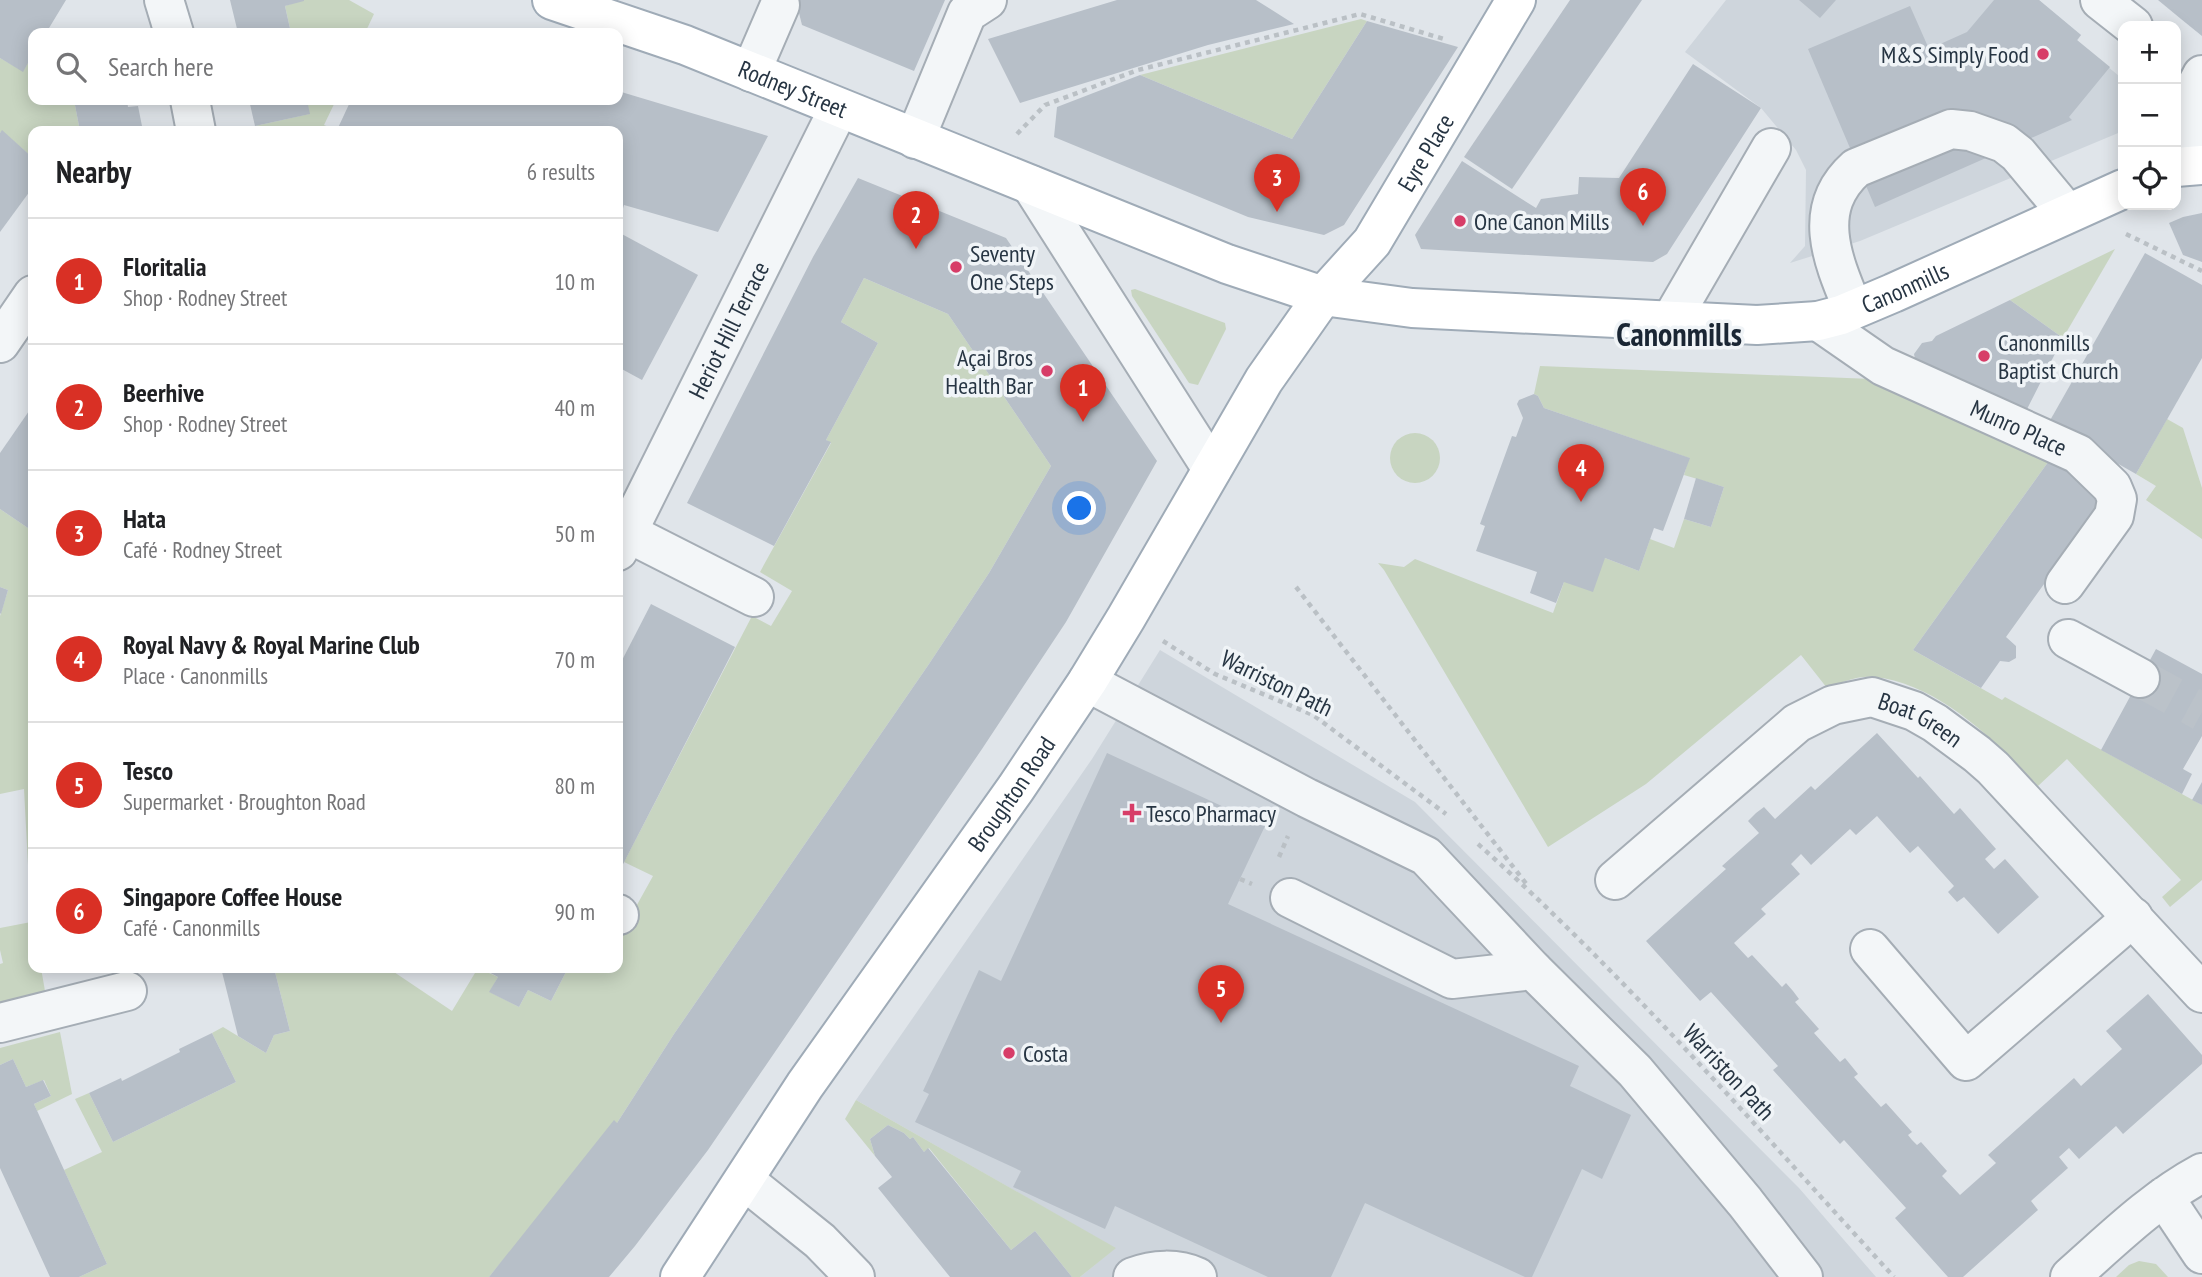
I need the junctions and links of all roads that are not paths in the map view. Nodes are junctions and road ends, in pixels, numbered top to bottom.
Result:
1 (164, 0) edge
2 (552, 0) edge
3 (987, 0) edge
4 (1516, 0) edge
5 (2100, 0) edge
6 (780, 5) dead end
7 (2127, 21) edge
8 (172, 28) edge
9 (751, 72) junction
10 (2192, 72) edge
11 (191, 105) edge
12 (839, 108) junction
13 (195, 126) edge
14 (915, 139) junction
15 (1771, 148) dead end
16 (2191, 165) edge
17 (1031, 185) junction
18 (2112, 194) edge
19 (2067, 212) junction
20 (1323, 296) junction
21 (28, 302) edge
22 (1853, 309) junction
23 (1818, 321) junction
24 (1670, 322) junction
25 (0, 343) edge
26 (1212, 469) junction
27 (623, 542) edge
28 (2065, 584) dead end
29 (754, 597) dead end
30 (2068, 639) dead end
31 (2140, 678) tunnel mouth
32 (1087, 682) junction
33 (1615, 880) dead end
34 (1283, 882) road end
35 (2133, 917) junction
36 (1870, 949) dead end
37 (1533, 970) junction
38 (2195, 970) edge
39 (127, 991) dead end
40 (0, 1023) edge
41 (2202, 1173) edge
42 (744, 1180) junction
43 (2164, 1197) junction
44 (2202, 1254) edge
45 (680, 1277) edge
46 (855, 1277) edge
47 (1133, 1277) edge
48 (1197, 1277) edge
49 (1803, 1277) edge
50 (2070, 1277) edge

1 - 8 street
2 - 9 main road, Rodney Street
3 - 14 street
4 - 20 main road, Eyre Place
5 - 7 street
6 - 9 street
9 - 12 main road, Rodney Street
10 - 16 street
11 - 13 street
12 - 14 main road, Rodney Street
12 - 27 street, Heriot Hill Terrace
14 - 17 main road, Rodney Street
15 - 24 street
17 - 20 main road, Rodney Street
17 - 26 street
18 - 19 main road, Canonmills
19 - 22 main road, Canonmills
19 - 22 street
20 - 24 main road, Canonmills
20 - 26 main road, Broughton Road
21 - 25 street
22 - 23 main road, Canonmills
23 - 24 main road, Canonmills
23 - 28 street, Munro Place
26 - 32 main road, Broughton Road
27 - 29 street
30 - 31 street
32 - 37 street
32 - 42 main road, Broughton Road
33 - 35 street, Boat Green
34 - 37 street
35 - 36 street
35 - 38 street, Boat Green
37 - 49 street
39 - 40 street
41 - 43 street
42 - 45 main road, Broughton Road
42 - 46 street
43 - 44 street
43 - 50 street
47 - 48 street

